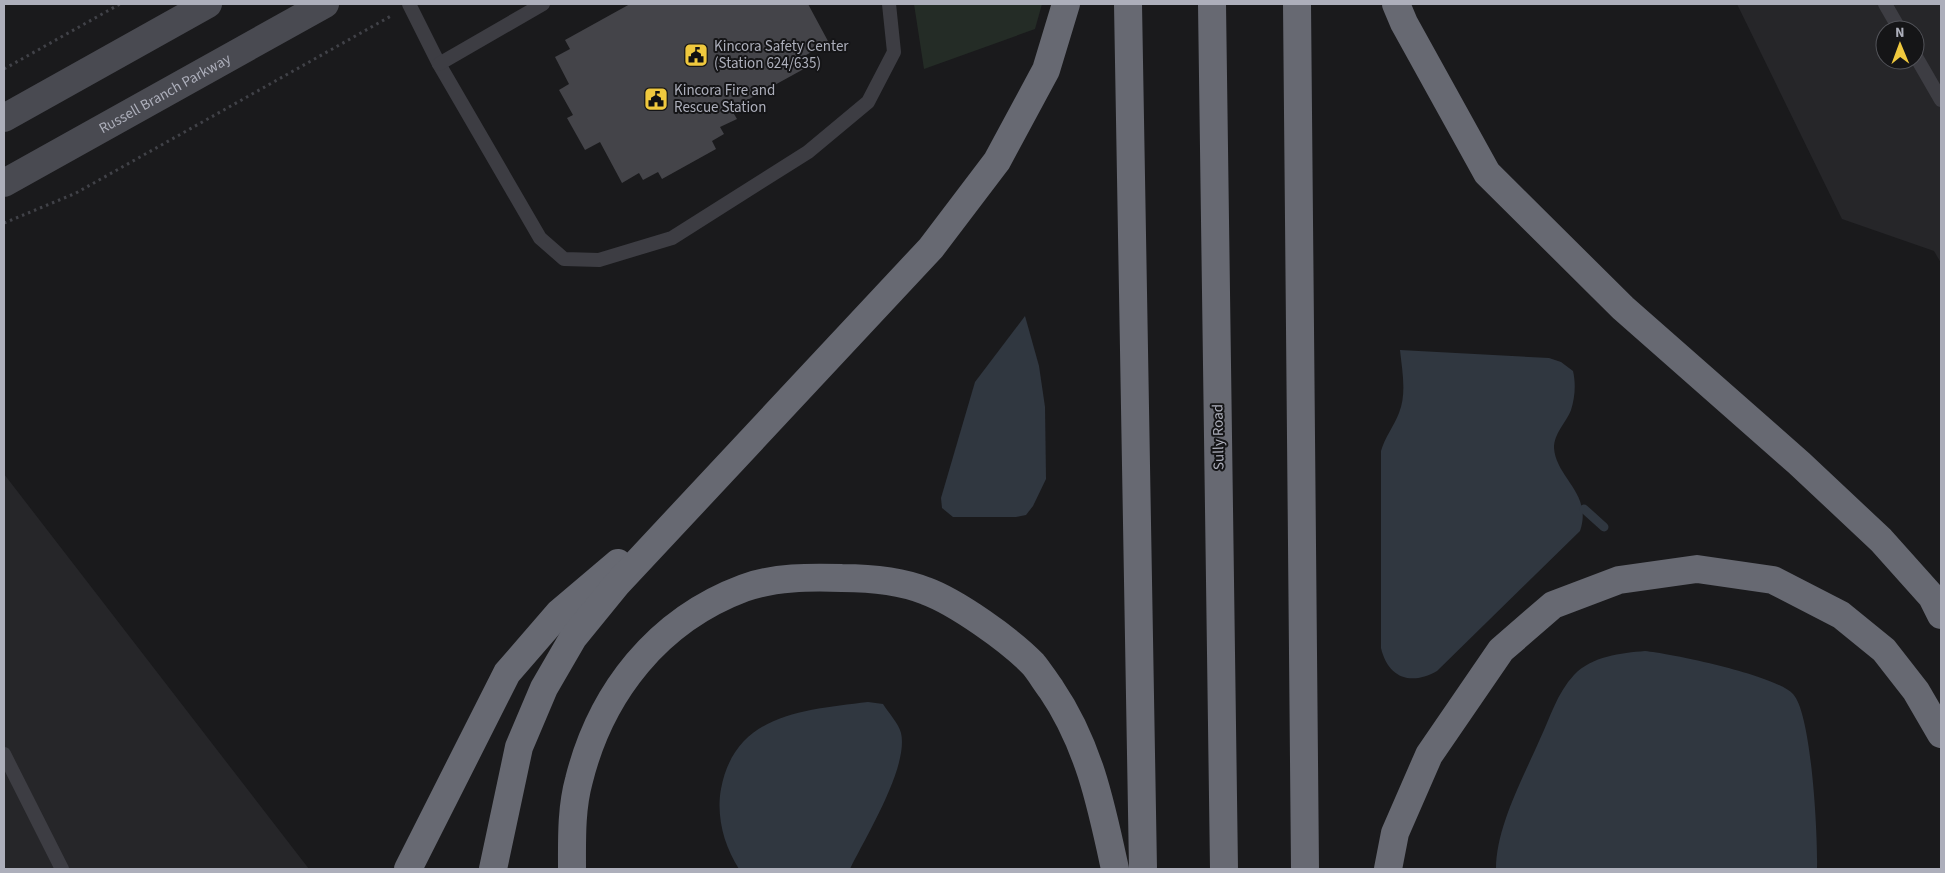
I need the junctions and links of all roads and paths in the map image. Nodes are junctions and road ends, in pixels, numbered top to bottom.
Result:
1 (120, 4) edge
2 (208, 4) edge
3 (325, 4) edge
4 (543, 4) edge
5 (889, 4) edge
6 (1066, 4) edge
7 (1128, 4) edge
8 (1212, 4) edge
9 (1297, 4) edge
10 (1396, 4) edge
11 (1885, 4) edge
12 (410, 5) edge
13 (1894, 20) edge
14 (439, 64) junction
15 (4, 69) edge
16 (1924, 70) edge
17 (1941, 100) edge
18 (4, 118) edge
19 (4, 183) edge
20 (4, 223) edge
21 (706, 487) junction
22 (1941, 616) edge
23 (1941, 734) edge
24 (4, 754) edge
25 (62, 869) edge
26 (408, 869) edge
27 (493, 869) edge
28 (572, 869) edge
29 (1115, 869) edge
30 (1143, 869) edge
31 (1224, 869) edge
32 (1305, 869) edge
33 (1388, 869) edge

1 - 15 path
2 - 18 main road
3 - 19 main road, Russell Branch Parkway
4 - 14 lane
5 - 14 lane
6 - 21 highway
7 - 30 highway
8 - 31 highway, Sully Road
9 - 32 highway
10 - 22 highway
11 - 13 lane
12 - 14 lane
12 - 20 path
16 - 17 lane
21 - 26 highway
21 - 27 highway
23 - 33 highway
24 - 25 lane
28 - 29 highway

